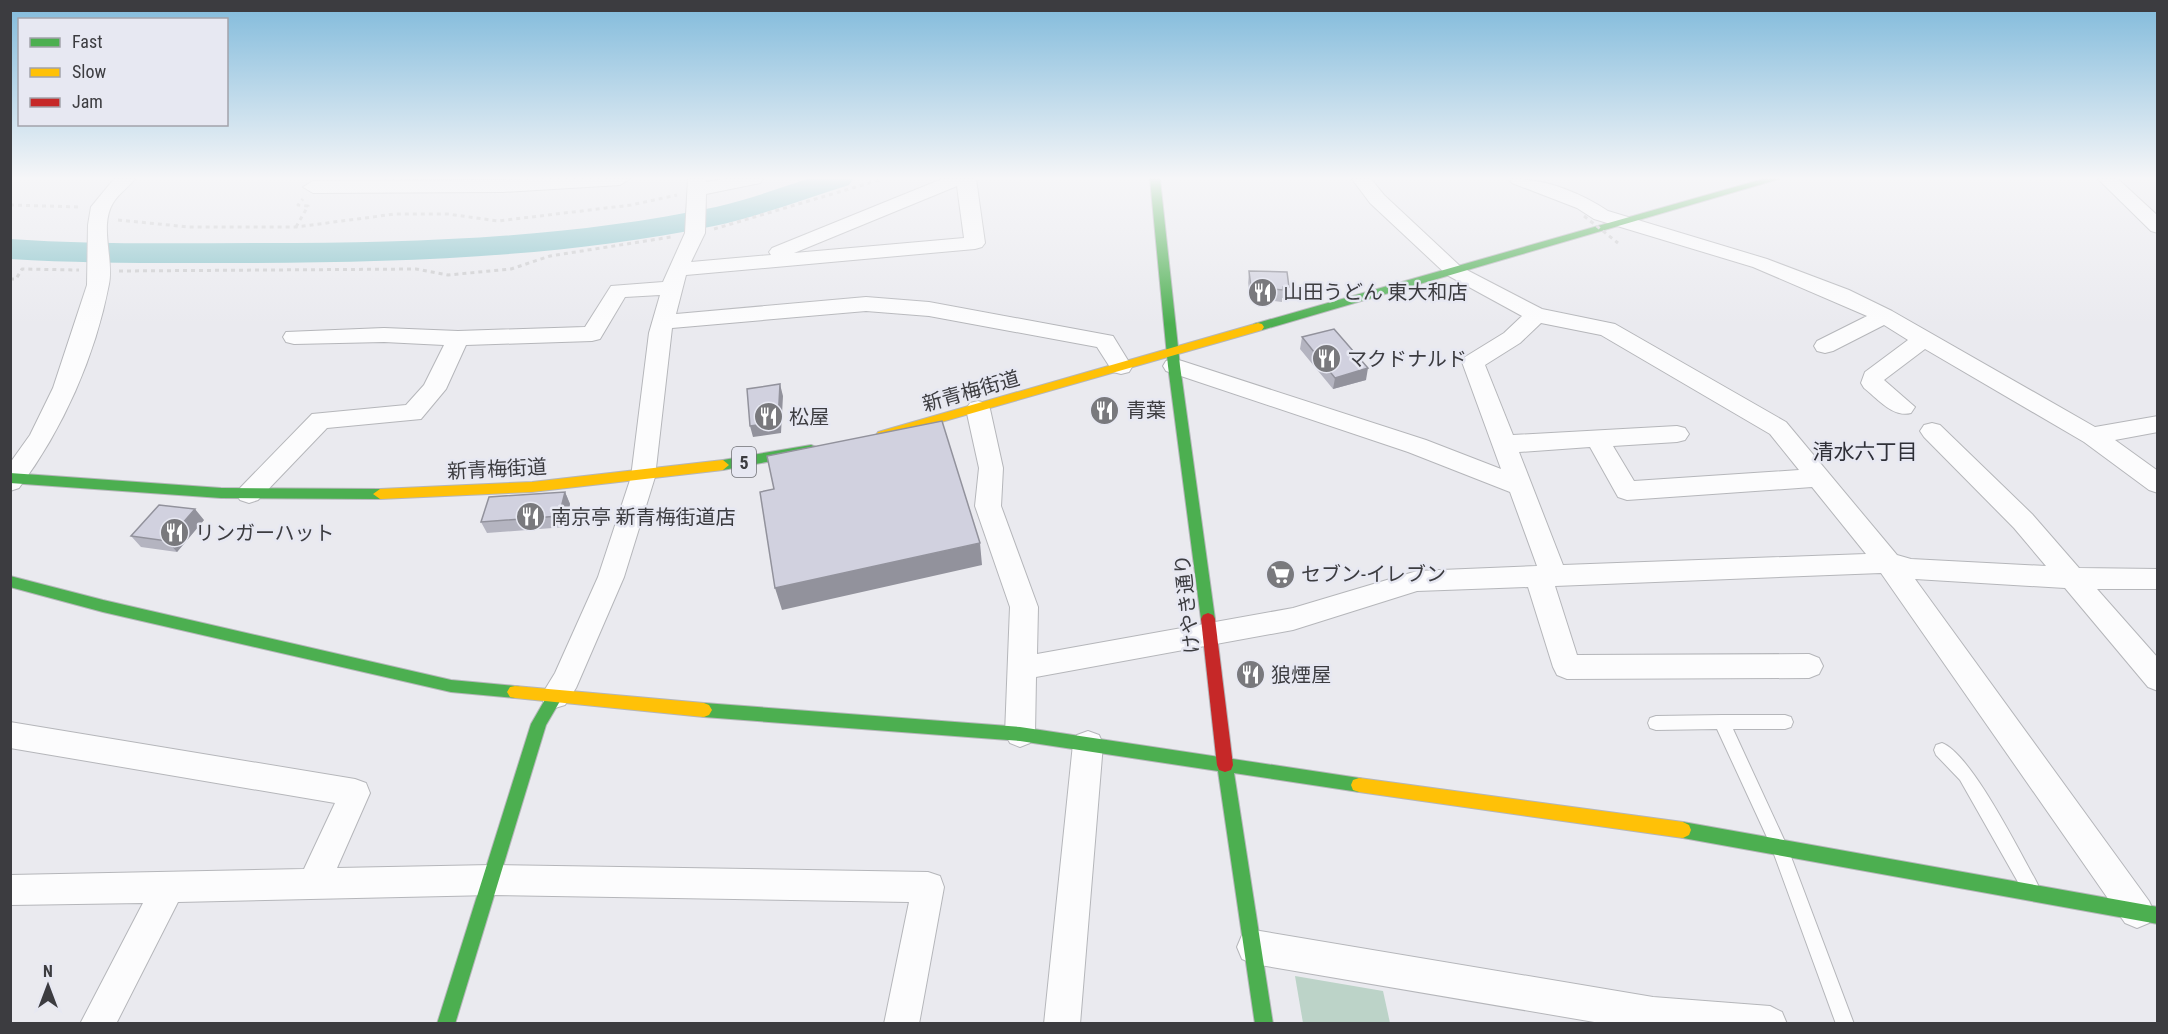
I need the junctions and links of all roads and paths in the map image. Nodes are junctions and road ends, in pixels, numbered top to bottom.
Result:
1 (100, 227) edge
2 (695, 227) edge
3 (716, 227) edge
4 (839, 227) edge
5 (973, 227) edge
6 (1160, 227) edge
7 (1406, 227) edge
8 (1609, 227) edge
9 (1611, 227) edge
10 (1638, 227) edge
11 (695, 232) junction
12 (1622, 233) junction
13 (756, 261) junction
14 (100, 271) junction
15 (1454, 271) junction
16 (10, 279) edge
17 (674, 279) junction
18 (1536, 315) junction
19 (1884, 316) junction
20 (662, 322) junction
21 (294, 337) dead end
22 (458, 338) junction
23 (1924, 339) junction
24 (1825, 346) dead end
25 (1174, 359) junction
26 (1122, 367) junction
27 (1903, 407) dead end
28 (978, 409) junction
29 (2157, 424) edge
30 (1932, 431) dead end
31 (1677, 434) dead end
32 (2092, 436) junction
33 (873, 437) edge
34 (1597, 439) junction
35 (1504, 444) junction
36 (820, 448) edge
37 (643, 477) junction
38 (1817, 478) junction
39 (11, 479) edge
40 (2157, 484) edge
41 (1521, 487) junction
42 (249, 494) junction
43 (1888, 563) junction
44 (1546, 575) junction
45 (2069, 578) junction
46 (2157, 579) edge
47 (10, 581) edge
48 (1210, 632) junction
49 (1809, 666) dead end
50 (1022, 668) junction
51 (2157, 680) edge
52 (555, 696) junction
53 (1722, 722) junction
54 (1785, 722) dead end
55 (1656, 723) dead end
56 (1020, 734) junction
57 (10, 735) edge
58 (1088, 744) junction
59 (1942, 750) dead end
60 (1225, 767) junction
61 (1779, 846) junction
62 (492, 880) junction
63 (314, 884) junction
64 (169, 886) junction
65 (10, 890) edge
66 (2033, 892) junction
67 (2152, 916) edge
68 (1254, 947) junction
69 (97, 1023) edge
70 (446, 1023) edge
71 (901, 1023) edge
72 (1062, 1023) edge
73 (1264, 1023) edge
74 (1770, 1023) edge
75 (1845, 1023) edge

1 - 14 street
2 - 11 street
3 - 11 path
4 - 13 street
5 - 13 street
6 - 25 street, けやき通り
7 - 15 street
8 - 12 path, bridge
9 - 12 street
10 - 12 street, 新青梅街道
11 - 14 path
11 - 17 street
12 - 15 street, 新青梅街道
12 - 19 street
13 - 17 street
14 - 16 path
14 - 39 street
15 - 18 street
15 - 25 street, 新青梅街道
17 - 20 street
17 - 22 street
18 - 35 street
18 - 38 street
19 - 23 street
19 - 24 street
20 - 26 street
20 - 37 street
21 - 22 street
22 - 42 street
23 - 27 street
23 - 32 street
25 - 26 street, 新青梅街道
25 - 41 street
25 - 48 street, けやき通り
26 - 28 street, 新青梅街道
28 - 33 street, 新青梅街道
28 - 50 street
29 - 32 street
30 - 45 street
31 - 34 street
32 - 40 street
34 - 35 street
34 - 38 street
35 - 41 street
36 - 37 street, 新青梅街道 / 5
37 - 42 street, 新青梅街道 / 5
37 - 52 street
38 - 43 street
39 - 42 street, 新青梅街道 / 5
41 - 44 street
43 - 44 street
43 - 45 street
43 - 67 street
44 - 48 street
44 - 49 street
45 - 46 street
45 - 51 street
47 - 52 street
48 - 50 street
48 - 60 street, けやき通り
50 - 56 street
52 - 56 street
52 - 62 street
53 - 54 lane
53 - 55 lane
53 - 61 lane
56 - 58 street
57 - 63 street
58 - 60 street
58 - 72 street
59 - 66 lane
60 - 61 street
60 - 68 street, けやき通り
61 - 66 street
61 - 75 lane
62 - 63 street
62 - 70 street
62 - 71 street
63 - 64 street
64 - 65 street
64 - 69 street
66 - 67 street
68 - 73 street, けやき通り
68 - 74 street

